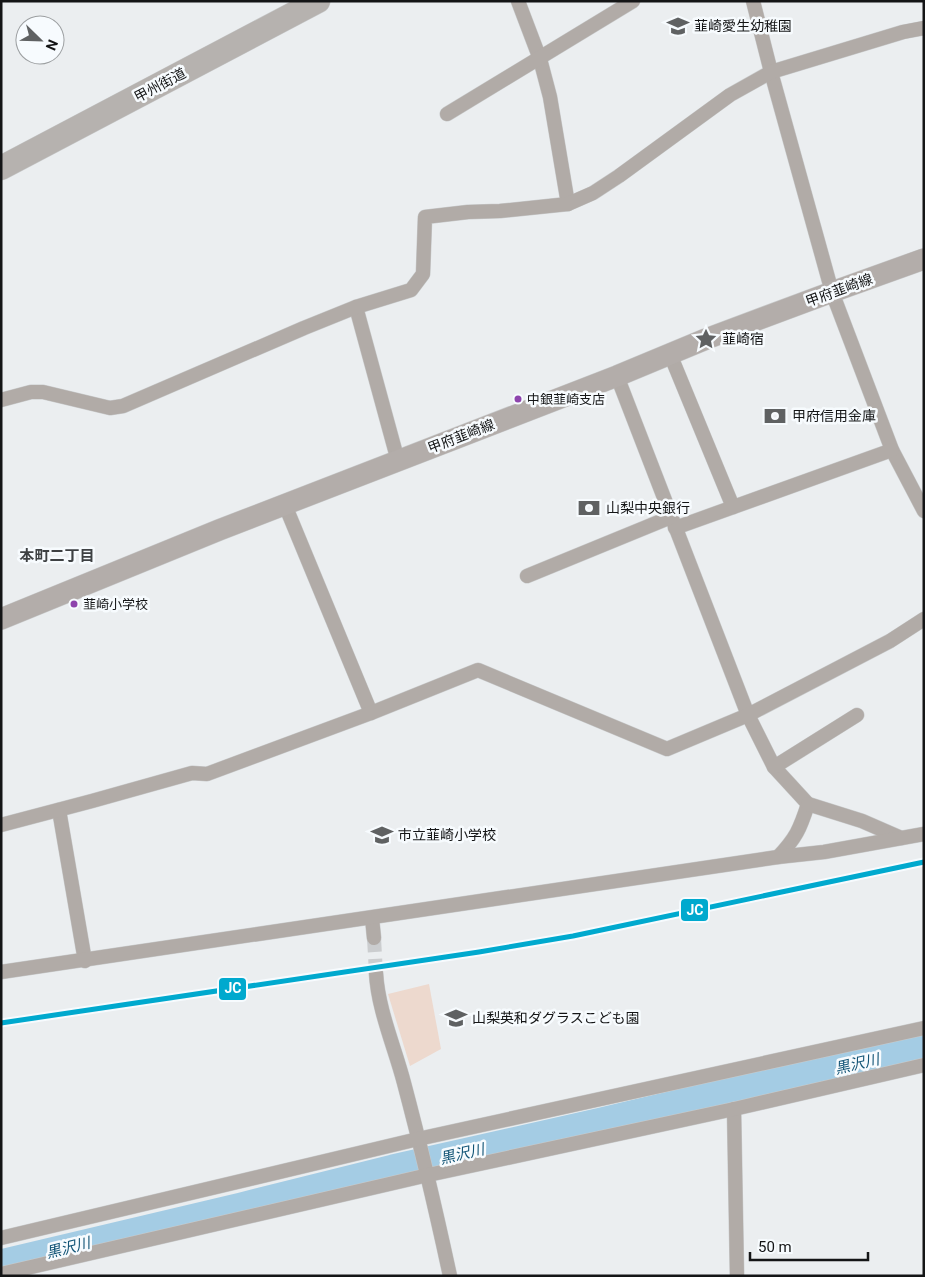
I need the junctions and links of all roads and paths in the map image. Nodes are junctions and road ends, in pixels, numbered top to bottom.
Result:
1 (318, 1) edge
2 (518, 1) edge
3 (633, 1) edge
4 (753, 1) edge
5 (924, 28) edge
6 (540, 59) junction
7 (771, 72) junction
8 (447, 114) dead end
9 (1, 168) edge
10 (568, 204) junction
11 (924, 259) edge
12 (832, 292) junction
13 (356, 307) junction
14 (670, 354) junction
15 (617, 376) junction
16 (1, 400) edge
17 (892, 450) junction
18 (398, 461) junction
19 (285, 504) junction
20 (733, 507) junction
21 (924, 511) edge
22 (673, 522) junction
23 (526, 576) dead end
24 (1, 619) edge
25 (924, 619) edge
26 (370, 713) junction
27 (748, 715) junction
28 (857, 715) dead end
29 (774, 767) junction
30 (808, 804) junction
31 (60, 810) junction
32 (1, 825) edge
33 (924, 834) edge
34 (902, 838) junction
35 (778, 857) junction
36 (372, 918) junction
37 (374, 938) tunnel mouth
38 (84, 961) junction
39 (1, 972) edge
40 (376, 973) tunnel mouth
41 (924, 1028) edge
42 (924, 1065) edge
43 (734, 1109) junction
44 (418, 1139) junction
45 (428, 1175) junction
46 (1, 1238) edge
47 (1, 1274) edge
48 (450, 1276) edge
49 (737, 1276) edge

1 - 9 highway, 甲州街道
2 - 6 street
3 - 6 street
4 - 7 street
5 - 7 street
6 - 8 street
6 - 10 street
7 - 10 street
7 - 12 street
10 - 13 street
11 - 12 main road, 甲府韮崎線
12 - 14 main road, 甲府韮崎線
12 - 17 street
13 - 16 street
13 - 18 street
14 - 15 main road, 甲府韮崎線
14 - 20 street
15 - 18 main road, 甲府韮崎線
15 - 22 street
17 - 20 street
17 - 21 street
18 - 19 main road, 甲府韮崎線
19 - 24 main road, 甲府韮崎線
19 - 26 street
20 - 22 street
22 - 23 street
22 - 27 street
25 - 27 street
26 - 27 street
26 - 31 street
27 - 29 street
28 - 29 street
29 - 30 street
30 - 34 street
30 - 35 street
31 - 32 street
31 - 38 street
33 - 34 street
34 - 35 street
35 - 36 street
36 - 37 street
36 - 38 street
38 - 39 street
40 - 44 street
41 - 44 street
42 - 43 street
43 - 45 street
43 - 49 street
44 - 45 street
44 - 46 street
45 - 47 street
45 - 48 street

